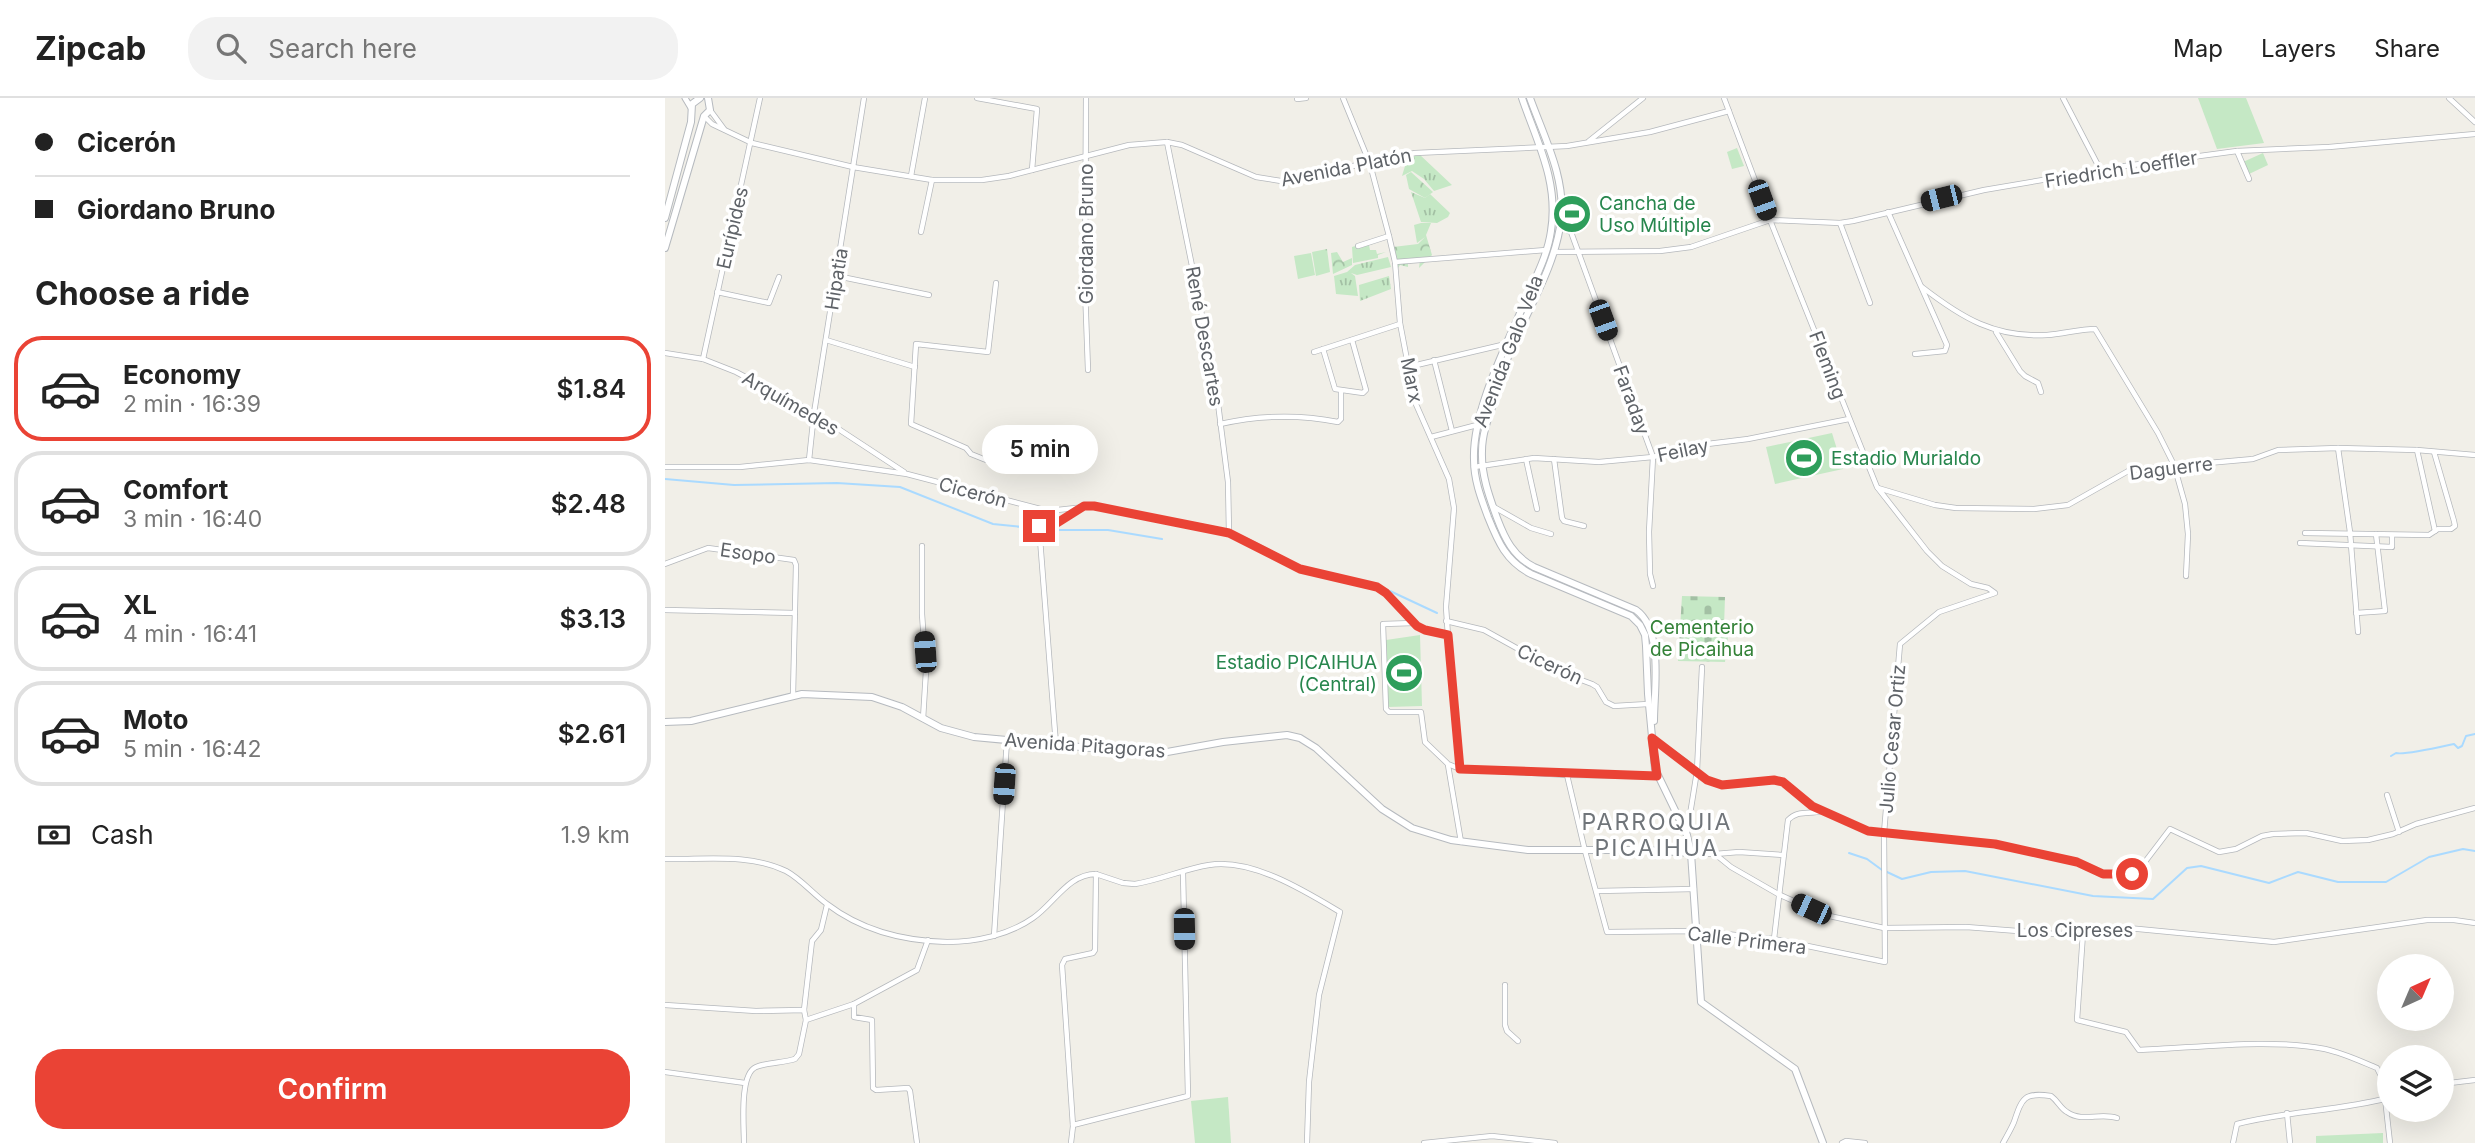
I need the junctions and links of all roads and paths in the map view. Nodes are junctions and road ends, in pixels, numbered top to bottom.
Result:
1 (685, 98) edge
2 (699, 98) edge
3 (760, 98) edge
4 (863, 98) edge
5 (925, 98) edge
6 (977, 98) edge
7 (1086, 98) edge
8 (1306, 98) edge
9 (1343, 98) edge
10 (1522, 98) edge
11 (1530, 98) edge
12 (1643, 98) edge
13 (1724, 98) edge
14 (2063, 98) edge
15 (2449, 98) edge
16 (1297, 99) edge
17 (708, 100) edge
18 (692, 110) junction
19 (710, 110) junction
20 (1729, 111) junction
21 (704, 116) junction
22 (2475, 122) edge
23 (725, 130) junction
24 (2475, 134) edge
25 (1167, 142) junction
26 (1588, 142) junction
27 (752, 143) junction
28 (1545, 148) junction
29 (2237, 151) junction
30 (1087, 156) junction
31 (1370, 164) junction
32 (853, 167) junction
33 (1032, 170) junction
34 (2101, 171) junction
35 (911, 177) junction
36 (2249, 179) dead end
37 (932, 180) junction
38 (1888, 212) junction
39 (665, 218) edge
40 (1770, 220) junction
41 (1840, 223) junction
42 (1560, 228) junction
43 (921, 232) dead end
44 (1389, 236) junction
45 (1358, 246) dead end
46 (665, 248) edge
47 (1550, 251) junction
48 (1578, 251) junction
49 (1395, 262) junction
50 (837, 276) junction
51 (779, 277) dead end
52 (996, 283) dead end
53 (1922, 288) junction
54 (717, 292) junction
55 (929, 295) dead end
56 (1870, 303) dead end
57 (1400, 323) junction
58 (1996, 331) junction
59 (826, 340) junction
60 (1352, 340) junction
61 (1510, 344) junction
62 (1323, 349) junction
63 (1314, 352) dead end
64 (665, 353) edge
65 (1915, 354) dead end
66 (703, 359) junction
67 (1434, 360) junction
68 (915, 367) junction
69 (1408, 367) junction
70 (1088, 370) dead end
71 (1341, 391) junction
72 (2041, 392) dead end
73 (814, 413) junction
74 (1849, 419) junction
75 (1220, 424) junction
76 (1477, 425) junction
77 (1451, 430) junction
78 (1431, 437) junction
79 (2338, 448) junction
80 (2417, 450) junction
81 (2434, 452) junction
82 (2475, 455) edge
83 (1653, 457) junction
84 (1526, 459) junction
85 (1554, 459) junction
86 (809, 460) junction
87 (986, 460) dead end
88 (2173, 465) junction
89 (1482, 466) junction
90 (665, 467) edge
91 (1474, 467) junction
92 (907, 474) junction
93 (1877, 487) junction
94 (1084, 506) junction
95 (1493, 507) junction
96 (1537, 509) dead end
97 (1584, 526) dead end
98 (2435, 531) junction
99 (2350, 532) junction
100 (1229, 533) junction
101 (2305, 533) dead end
102 (1551, 534) dead end
103 (2376, 534) junction
104 (2392, 535) junction
105 (2300, 543) dead end
106 (2351, 544) junction
107 (922, 546) dead end
108 (2378, 546) junction
109 (665, 564) edge
110 (2186, 576) dead end
111 (1653, 586) dead end
112 (665, 610) edge
113 (796, 613) junction
114 (2355, 613) junction
115 (1446, 621) junction
116 (1414, 623) junction
117 (2358, 632) dead end
118 (1448, 635) junction
119 (1900, 644) joint
120 (1702, 667) dead end
121 (793, 695) junction
122 (1649, 704) junction
123 (923, 719) junction
124 (665, 722) edge
125 (1651, 734) junction
126 (1007, 739) junction
127 (1056, 745) junction
128 (1448, 764) junction
129 (1460, 769) junction
130 (1697, 771) junction
131 (1567, 775) junction
132 (1657, 776) junction
133 (2387, 796) dead end
134 (2475, 808) edge
135 (1823, 811) junction
136 (2399, 832) junction
137 (1884, 834) junction
138 (1687, 835) junction
139 (1461, 842) junction
140 (1584, 851) junction
141 (1691, 853) junction
142 (1715, 853) junction
143 (1783, 855) junction
144 (665, 859) edge
145 (1183, 873) junction
146 (1096, 874) junction
147 (1694, 889) junction
148 (1597, 891) junction
149 (1778, 894) junction
150 (827, 905) junction
151 (2475, 923) edge
152 (1884, 928) junction
153 (1697, 932) junction
154 (2083, 933) junction
155 (994, 936) junction
156 (1774, 939) junction
157 (929, 940) junction
158 (1505, 985) dead end
159 (854, 1004) junction
160 (665, 1005) edge
161 (804, 1010) junction
162 (806, 1020) junction
163 (1518, 1041) dead end
164 (2377, 1068) edge
165 (665, 1072) edge
166 (2475, 1080) edge
167 (2454, 1082) edge
168 (745, 1083) junction
169 (2377, 1100) edge
170 (2287, 1113) junction
171 (2117, 1118) dead end
172 (2389, 1122) edge
173 (1073, 1126) junction
174 (744, 1143) edge
175 (917, 1143) edge
176 (1071, 1143) edge
177 (1307, 1143) edge
178 (1424, 1143) edge
179 (1555, 1143) edge
180 (1821, 1143) edge
181 (1842, 1143) edge
182 (1865, 1143) edge
183 (2004, 1143) edge
184 (2233, 1143) edge
185 (2290, 1143) edge
186 (2390, 1143) edge

1 - 18 street
2 - 17 main road
2 - 18 main road
3 - 27 street, Eurípides
4 - 32 street, Hipatia
5 - 35 street
6 - 33 street
7 - 30 street, Giordano Bruno
8 - 16 street
9 - 31 street, Marx
10 - 28 main road, Avenida Galo Vela
11 - 28 main road, Avenida Galo Vela
12 - 26 street
13 - 20 street, Fleming
14 - 34 street
15 - 22 street
17 - 19 main road
18 - 21 main road
18 - 39 main road
19 - 21 main road
19 - 23 street, Avenida Platón
20 - 26 street, Avenida Platón
20 - 40 street, Fleming
21 - 23 street, Avenida Platón
21 - 46 main road
23 - 27 street, Avenida Platón
24 - 29 street, Friedrich Loeffler
25 - 30 street, Avenida Platón
25 - 31 street, Avenida Platón
25 - 75 street, René Descartes
26 - 28 street, Avenida Platón
27 - 32 street, Avenida Platón
27 - 54 street, Eurípides
28 - 31 street, Avenida Platón
28 - 42 main road, Avenida Galo Vela
28 - 47 main road, Avenida Galo Vela
29 - 34 street, Friedrich Loeffler
29 - 36 street
30 - 33 street, Avenida Platón
30 - 70 street, Giordano Bruno
31 - 44 street, Marx
32 - 35 street, Avenida Platón
32 - 50 street, Hipatia
33 - 37 street, Avenida Platón
34 - 38 street, Friedrich Loeffler
35 - 37 street, Avenida Platón
37 - 43 street
38 - 41 street, Friedrich Loeffler
38 - 53 street
40 - 41 street, Friedrich Loeffler
40 - 48 street
40 - 74 street, Fleming
41 - 56 street
42 - 47 main road, Avenida Galo Vela
42 - 48 street, Faraday
44 - 45 street
44 - 49 street, Marx
47 - 48 street
47 - 49 street
47 - 61 main road, Avenida Galo Vela
48 - 83 street, Faraday
49 - 57 street, Marx
50 - 55 street
50 - 59 street, Hipatia
51 - 54 street
52 - 68 street
53 - 58 street
53 - 65 street
54 - 66 street, Eurípides
57 - 60 street
57 - 69 street, Marx
58 - 72 street
58 - 88 street
59 - 68 street
59 - 73 street, Hipatia
60 - 62 street
60 - 71 street
61 - 67 street
61 - 76 main road, Avenida Galo Vela
61 - 89 main road, Avenida Galo Vela
62 - 63 street
62 - 71 street
64 - 66 street, Arquímedes
66 - 73 street, Arquímedes
67 - 69 street
67 - 77 street
68 - 87 street
69 - 78 street, Marx
71 - 75 street
73 - 86 street, Hipatia
73 - 92 street, Arquímedes
74 - 83 street, Feilay
74 - 93 street, Fleming
75 - 100 street, René Descartes
76 - 77 street
76 - 91 main road, Avenida Galo Vela
77 - 78 street
78 - 115 street, Marx
79 - 80 street, Daguerre
79 - 88 street, Daguerre
79 - 99 street
80 - 81 street, Daguerre
80 - 98 street
81 - 82 street, Daguerre
81 - 98 street
83 - 85 street, Feilay
83 - 111 street, Faraday
84 - 85 street, Feilay
84 - 89 street, Feilay
84 - 96 street
85 - 97 street
86 - 90 street, Cicerón
86 - 92 street, Cicerón
88 - 93 street, Daguerre
88 - 110 street
89 - 91 street, Feilay
89 - 95 main road, Avenida Galo Vela
91 - 122 main road, Avenida Galo Vela
92 - 94 street, Cicerón
93 - 119 street, Fleming
94 - 100 street, Cicerón
94 - 127 street
95 - 102 street
95 - 125 main road, Avenida Galo Vela
98 - 104 street
99 - 101 street
99 - 103 street
99 - 106 street
100 - 116 street, Cicerón
103 - 104 street
103 - 108 street
104 - 108 street
105 - 106 street
106 - 108 street
106 - 114 street
107 - 123 street
108 - 114 street
109 - 113 street, Esopo
112 - 113 street
113 - 121 street
114 - 117 street
115 - 118 street, Marx
115 - 122 street, Cicerón
116 - 118 street, Cicerón
116 - 128 street
118 - 129 street, Marx
119 - 137 street, Julio Cesar Ortiz
120 - 130 street
121 - 123 main road, Avenida Pitagoras
121 - 124 main road, Avenida Pitagoras
122 - 125 main road, Avenida Galo Vela
123 - 126 main road, Avenida Pitagoras
125 - 130 street
125 - 132 main road, Avenida Galo Vela
126 - 127 main road, Avenida Pitagoras
126 - 155 street
127 - 139 main road, Avenida Pitagoras
128 - 129 street
128 - 139 street
129 - 131 street
130 - 135 street
130 - 138 street
131 - 132 street
131 - 140 street
132 - 138 main road, Avenida Galo Vela
133 - 136 street
134 - 136 street
135 - 137 street
135 - 143 street
136 - 137 street
137 - 152 street, Julio Cesar Ortiz
138 - 141 main road, Avenida Galo Vela
139 - 140 main road, Avenida Pitagoras
140 - 141 main road, Avenida Pitagoras
140 - 148 street
141 - 142 street
141 - 147 main road, Avenida Galo Vela
142 - 143 street
142 - 149 street, Los Cipreses
143 - 149 street
144 - 150 street
145 - 146 street
145 - 173 street
145 - 177 street
146 - 155 street
146 - 173 street
147 - 148 street
147 - 153 main road, Avenida Galo Vela
148 - 153 street, Calle Primera
149 - 152 street, Los Cipreses
149 - 156 street
150 - 157 street
150 - 161 street
151 - 154 street, Los Cipreses
152 - 154 street, Los Cipreses
152 - 156 street, Calle Primera
153 - 156 street, Calle Primera
153 - 180 main road, Avenida Galo Vela
154 - 164 street
155 - 157 street
157 - 159 street
158 - 163 street
159 - 162 street
159 - 175 street
160 - 161 street
161 - 162 street
162 - 168 street
165 - 168 street
166 - 167 street
168 - 174 street
169 - 170 street
170 - 184 street
170 - 185 street
171 - 183 street
172 - 186 street
173 - 176 street
178 - 179 street
181 - 182 street

